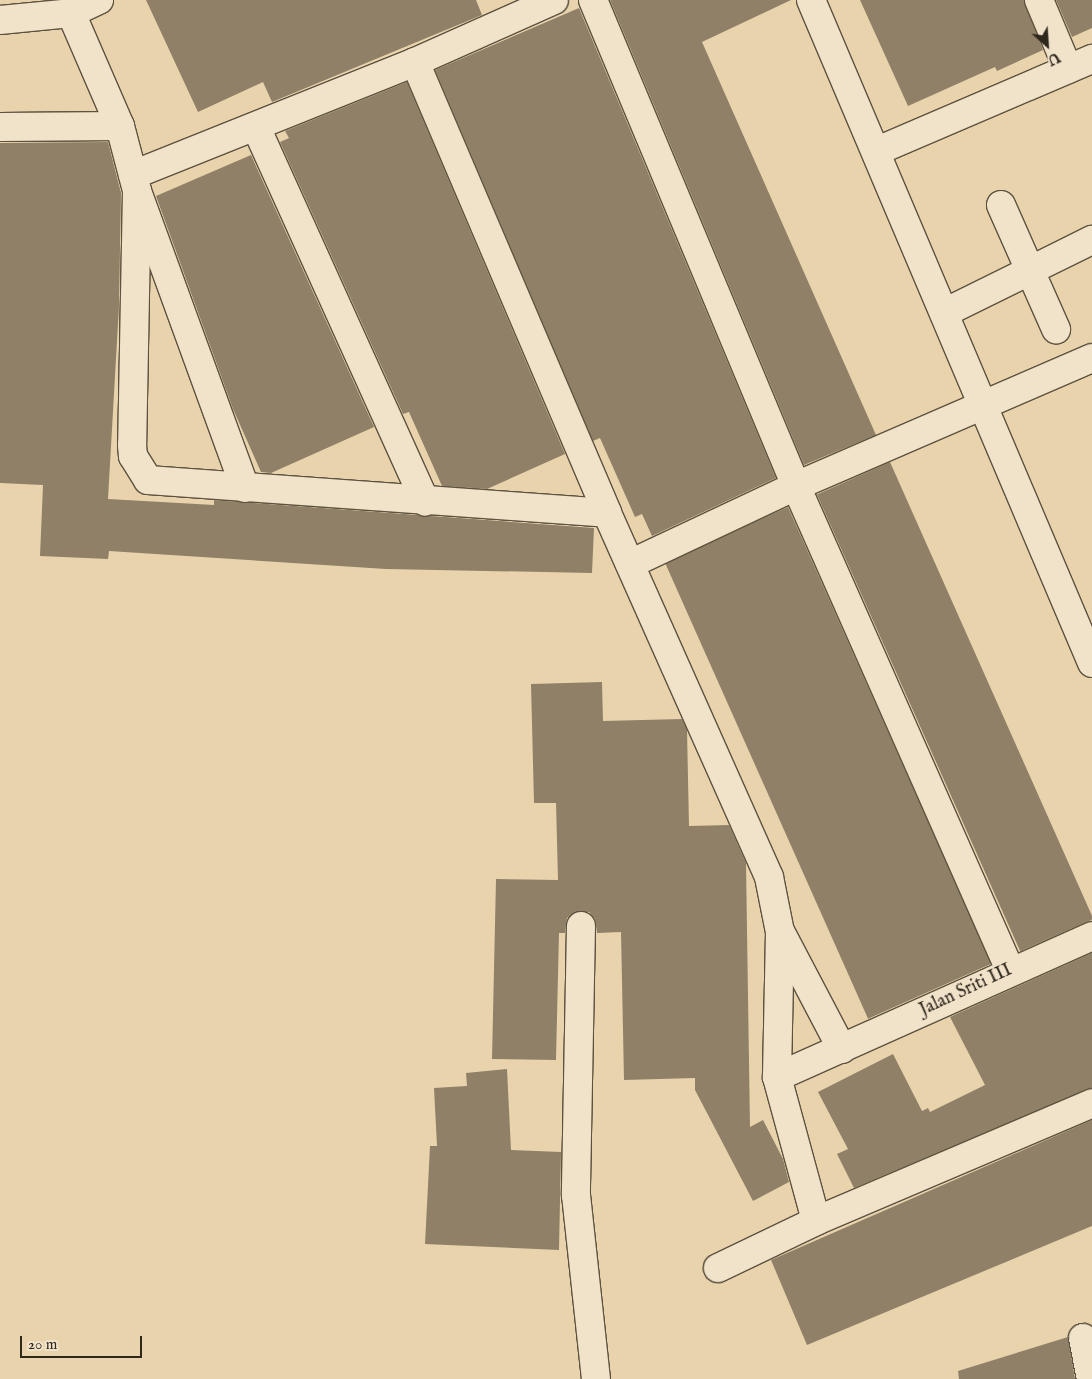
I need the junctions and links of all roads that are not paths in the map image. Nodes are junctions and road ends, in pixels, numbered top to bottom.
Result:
1 (99, 0) edge
2 (554, 0) edge
3 (593, 0) edge
4 (812, 0) edge
5 (1039, 0) edge
6 (71, 13) junction
7 (0, 20) edge
8 (415, 62) junction
9 (1080, 64) edge
10 (120, 126) junction
11 (0, 127) edge
12 (256, 127) junction
13 (877, 151) junction
14 (135, 183) junction
15 (1001, 205) dead end
16 (1092, 240) edge
17 (1030, 272) junction
18 (944, 313) junction
19 (1056, 329) dead end
20 (1092, 358) edge
21 (982, 405) junction
22 (796, 486) junction
23 (245, 488) junction
24 (426, 502) junction
25 (607, 512) junction
26 (630, 564) junction
27 (1092, 663) edge
28 (581, 926) dead end
29 (780, 932) junction
30 (1092, 936) edge
31 (1010, 970) junction
32 (842, 1049) junction
33 (777, 1076) junction
34 (1092, 1103) edge
35 (816, 1221) junction
36 (718, 1268) dead end
37 (1084, 1338) dead end
38 (596, 1379) edge
39 (1090, 1379) edge

1 - 6 street
2 - 8 street
3 - 22 street
4 - 13 street
5 - 9 street
6 - 7 street
6 - 10 street
8 - 12 street
8 - 25 street
9 - 13 street
10 - 11 street
10 - 14 street
12 - 14 street
12 - 24 street
13 - 18 street
14 - 23 street
14 - 23 street
15 - 17 street
16 - 17 street
17 - 18 street
17 - 19 street
18 - 21 street
20 - 21 street
21 - 22 street
21 - 27 street
22 - 26 street
22 - 31 street
23 - 24 street
24 - 25 street
25 - 26 street
26 - 29 street
28 - 38 street
29 - 32 street
29 - 33 street
30 - 31 street, Jalan Sriti III
31 - 32 street, Jalan Sriti III
32 - 33 street, Jalan Sriti III
33 - 35 street
34 - 35 street
35 - 36 street
37 - 39 street

